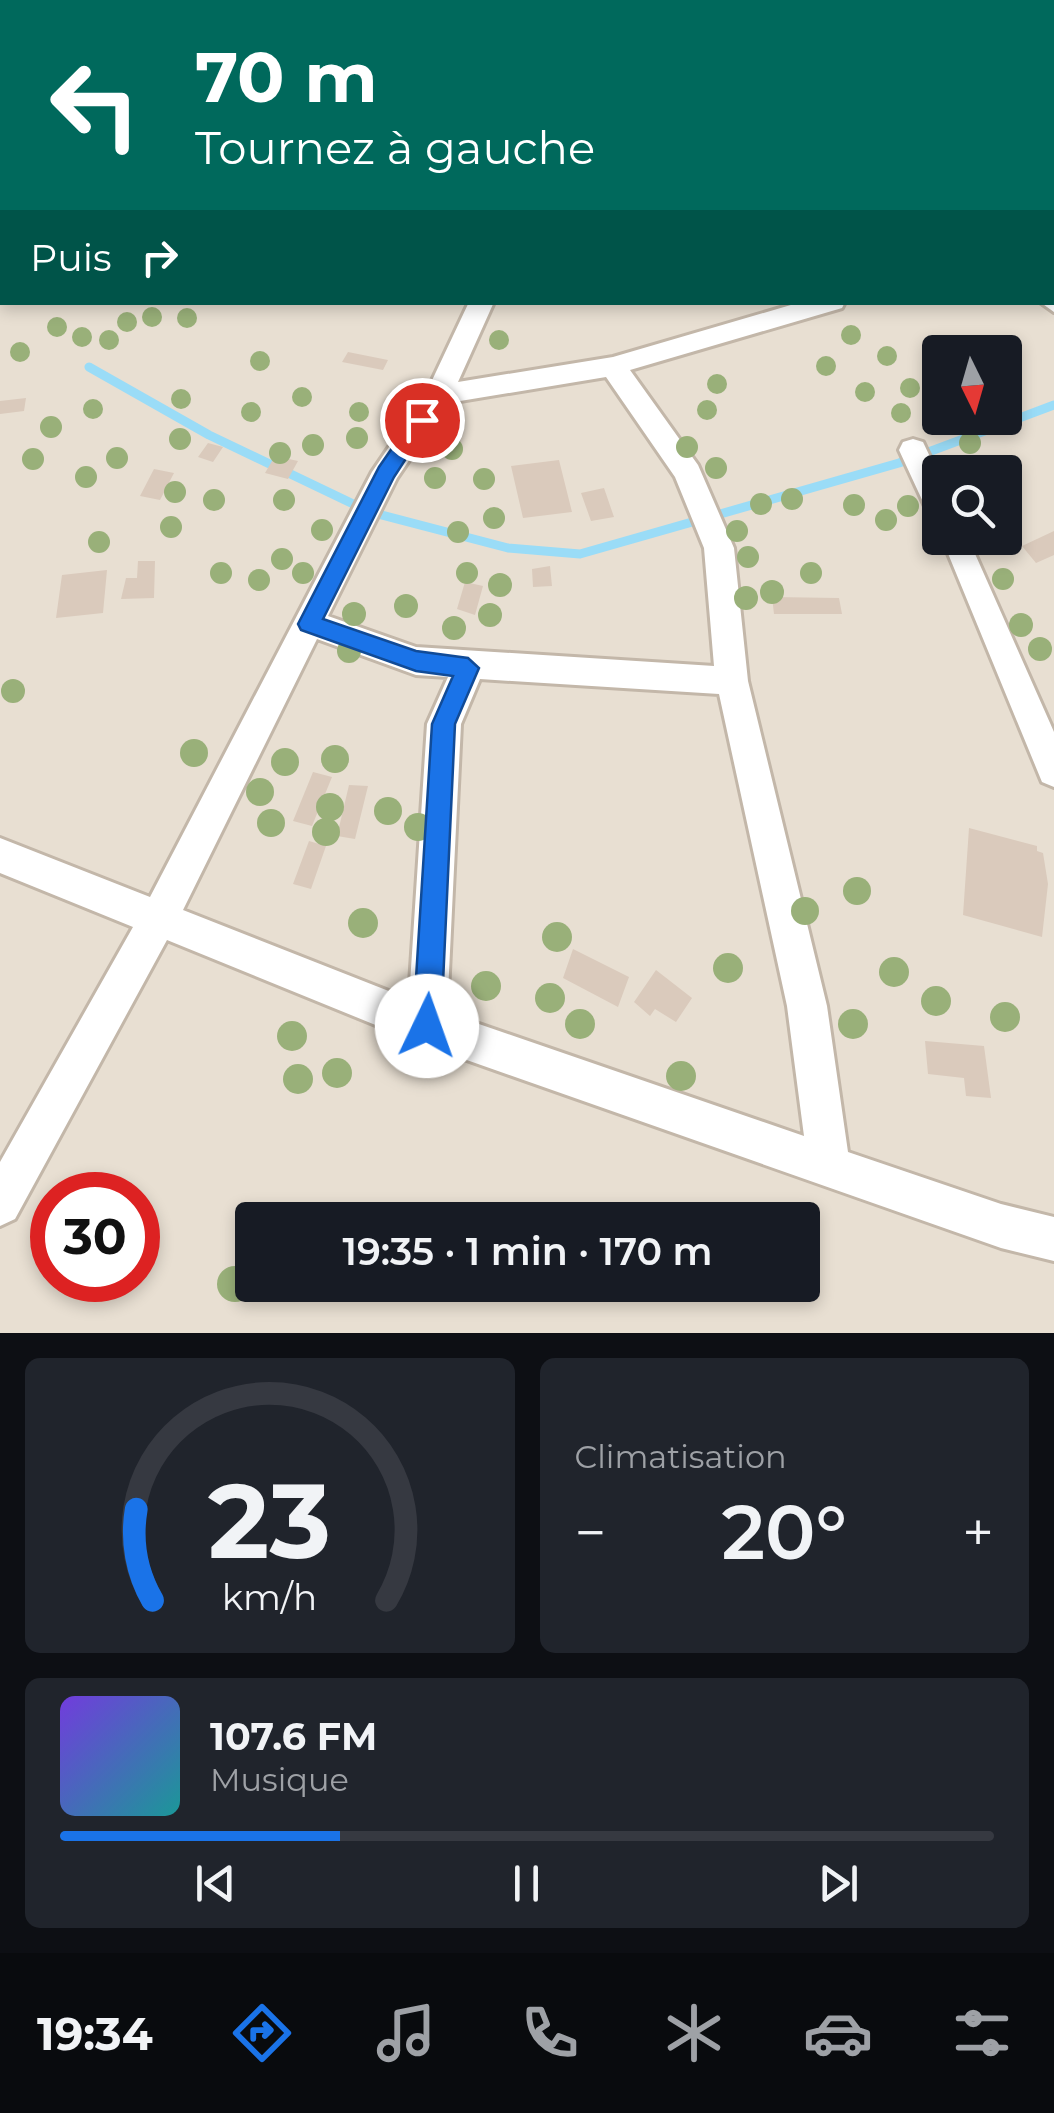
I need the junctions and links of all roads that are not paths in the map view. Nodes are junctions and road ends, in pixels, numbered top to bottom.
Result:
1 (481, 305) edge
2 (822, 305) edge
3 (613, 366) junction
4 (439, 395) junction
5 (913, 450) dead end
6 (922, 470) edge
7 (960, 555) edge
8 (309, 624) junction
9 (468, 668) junction
10 (732, 681) junction
11 (1054, 772) edge
12 (0, 856) edge
13 (158, 918) junction
14 (427, 1026) junction
15 (829, 1165) junction
16 (0, 1204) edge
17 (1054, 1239) edge

1 - 4 street
2 - 3 street
3 - 4 street
3 - 10 street
4 - 8 street
5 - 6 street
7 - 11 street
8 - 9 street
8 - 13 street
9 - 10 street
9 - 14 street
10 - 15 street
12 - 13 street
13 - 14 street
13 - 16 street
14 - 15 street
15 - 17 street

